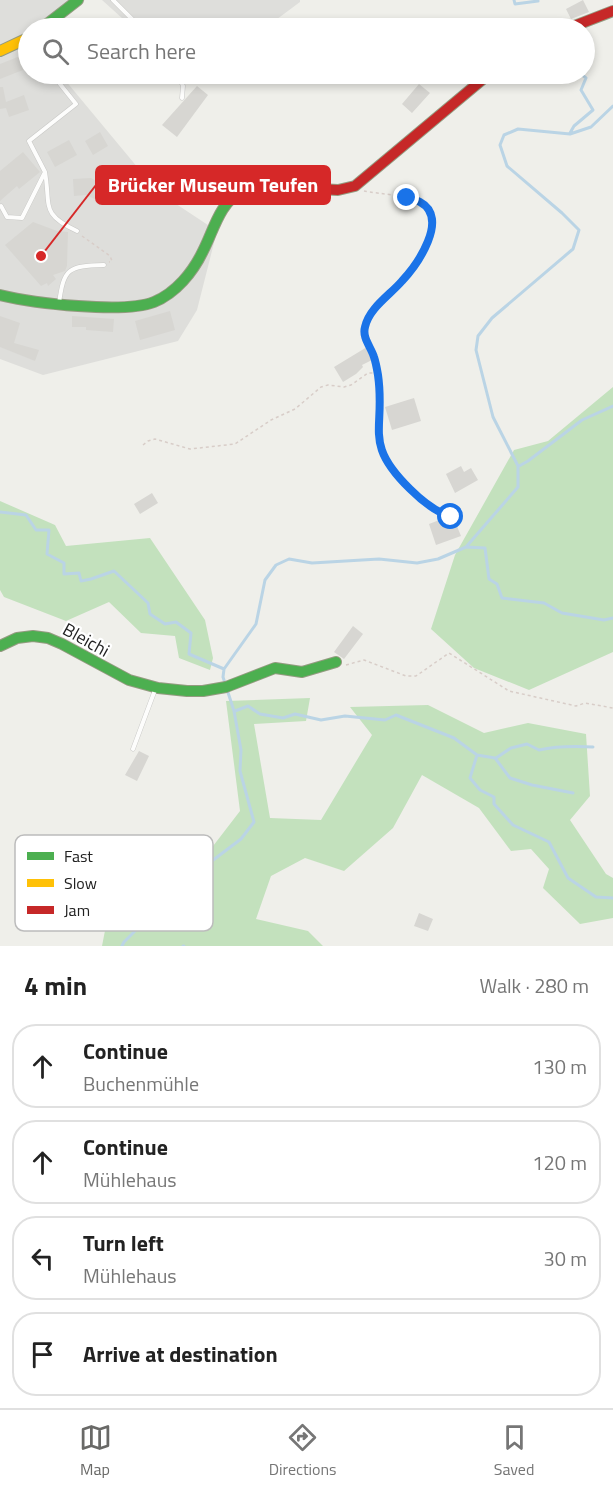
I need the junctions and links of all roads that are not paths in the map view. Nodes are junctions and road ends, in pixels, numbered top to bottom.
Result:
1 (78, 0) edge
2 (113, 0) edge
3 (613, 11) edge
4 (55, 18) edge
5 (131, 18) edge
6 (595, 18) edge
7 (18, 44) edge
8 (0, 51) edge
9 (60, 84) edge
10 (182, 84) edge
11 (477, 84) edge
12 (182, 98) dead end
13 (45, 172) junction
14 (1, 206) edge
15 (76, 231) road end
16 (104, 265) road end
17 (0, 295) edge
18 (59, 304) junction
19 (0, 646) edge
20 (336, 662) road end
21 (155, 686) junction
22 (133, 749) dead end

1 - 4 street
2 - 5 lane
3 - 6 street
7 - 8 street
9 - 13 lane
10 - 12 lane
11 - 18 street
13 - 14 lane
13 - 15 lane
16 - 18 lane
17 - 18 street
19 - 21 street, Bleichi
20 - 21 street, Bleichi
21 - 22 lane

